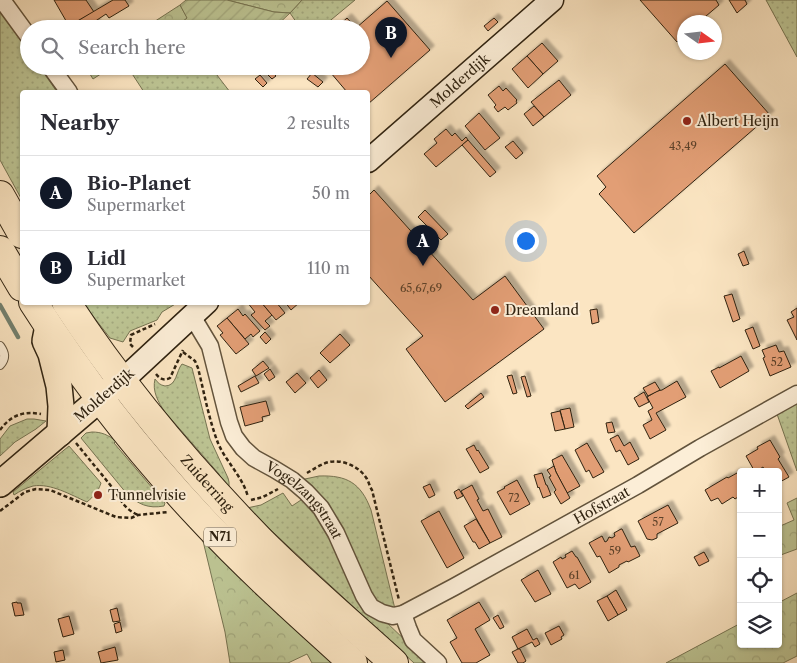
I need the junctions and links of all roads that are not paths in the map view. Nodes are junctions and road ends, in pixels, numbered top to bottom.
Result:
1 (2, 0) edge
2 (552, 0) edge
3 (20, 25) edge
4 (57, 75) edge
5 (68, 90) edge
6 (370, 159) edge
7 (0, 195) edge
8 (20, 230) edge
9 (0, 250) edge
10 (20, 283) edge
11 (35, 305) edge
12 (68, 305) edge
13 (199, 309) edge
14 (48, 326) junction
15 (0, 346) edge
16 (0, 365) edge
17 (122, 381) junction
18 (797, 394) edge
19 (100, 399) junction
20 (68, 438) junction
21 (0, 484) edge
22 (403, 614) junction
23 (353, 663) edge
24 (394, 663) edge
25 (438, 663) edge

1 - 3 street
2 - 6 main road, Molderdijk
4 - 5 street
7 - 8 highway
9 - 10 highway
11 - 14 highway, Zuiderring / N71
12 - 17 highway, Zuiderring / N71
13 - 17 main road, Molderdijk
13 - 22 street, Vogelzangstraat
14 - 19 highway, Zuiderring / N71
14 - 20 main road
15 - 16 lane
17 - 19 main road, Molderdijk
17 - 24 highway, Zuiderring / N71
18 - 22 street, Hofstraat
19 - 20 main road, Molderdijk
19 - 23 highway, Zuiderring / N71
20 - 21 main road, Molderdijk
22 - 25 street

